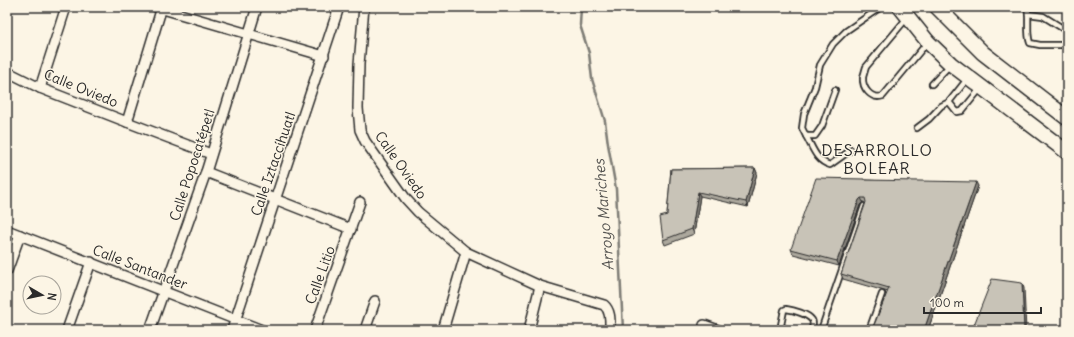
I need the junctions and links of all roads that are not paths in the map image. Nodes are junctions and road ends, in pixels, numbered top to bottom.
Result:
1 (66, 7) edge
2 (257, 7) edge
3 (340, 7) edge
4 (364, 7) edge
5 (880, 7) edge
6 (937, 7) edge
7 (1027, 7) edge
8 (159, 8) edge
9 (904, 12) edge
10 (1028, 14) junction
11 (1067, 31) edge
12 (248, 35) junction
13 (928, 42) junction
14 (1067, 45) edge
15 (324, 56) junction
16 (951, 64) junction
17 (7, 74) edge
18 (969, 77) junction
19 (932, 84) dead end
20 (982, 87) junction
21 (40, 88) junction
22 (835, 90) dead end
23 (949, 102) junction
24 (1067, 118) edge
25 (127, 122) junction
26 (917, 128) dead end
27 (806, 136) junction
28 (851, 150) dead end
29 (1067, 152) edge
30 (211, 154) junction
31 (206, 172) junction
32 (276, 199) junction
33 (360, 202) dead end
34 (864, 206) edge
35 (351, 229) junction
36 (7, 230) edge
37 (20, 235) junction
38 (466, 252) junction
39 (91, 262) junction
40 (7, 271) edge
41 (540, 286) junction
42 (164, 291) junction
43 (882, 294) dead end
44 (375, 301) dead end
45 (236, 319) junction
46 (704, 325) dead end
47 (67, 330) edge
48 (150, 330) edge
49 (232, 330) edge
50 (262, 330) edge
51 (315, 330) edge
52 (365, 330) edge
53 (443, 330) edge
54 (529, 330) edge
55 (610, 330) edge
56 (718, 330) edge
57 (791, 330) edge
58 (812, 330) edge
59 (821, 330) edge
60 (870, 330) edge

1 - 21 street
2 - 12 street, Calle Popocatépetl
3 - 15 street, Calle Iztaccíhuatl
4 - 38 street, Calle Oviedo
5 - 27 lane
6 - 24 main road
7 - 10 lane
8 - 12 street
8 - 25 street
9 - 13 main road
9 - 13 lane
10 - 11 lane
10 - 14 lane
12 - 15 street
12 - 30 street, Calle Popocatépetl
13 - 16 main road
15 - 32 street, Calle Iztaccíhuatl
16 - 18 main road
16 - 19 lane
17 - 21 street, Calle Oviedo
18 - 20 main road
18 - 23 lane
20 - 23 lane
20 - 29 main road
21 - 25 street, Calle Oviedo
22 - 27 lane
23 - 26 lane
25 - 30 street, Calle Oviedo
27 - 28 lane
30 - 31 street, Calle Popocatépetl
31 - 32 street
31 - 42 street, Calle Popocatépetl
32 - 35 street
32 - 45 street, Calle Iztaccíhuatl
33 - 35 street, Calle Litio
34 - 59 lane
35 - 51 street, Calle Litio
36 - 37 street, Calle Santander
37 - 39 street, Calle Santander
37 - 40 street
38 - 41 street, Calle Oviedo
38 - 53 street
39 - 42 street, Calle Santander
39 - 47 street
41 - 54 street
41 - 55 street, Calle Oviedo
42 - 45 street, Calle Santander
42 - 48 street, Calle Popocatépetl
43 - 60 lane
44 - 52 street
45 - 49 street, Calle Iztaccíhuatl
45 - 50 street, Calle Santander
46 - 56 street
57 - 58 lane

